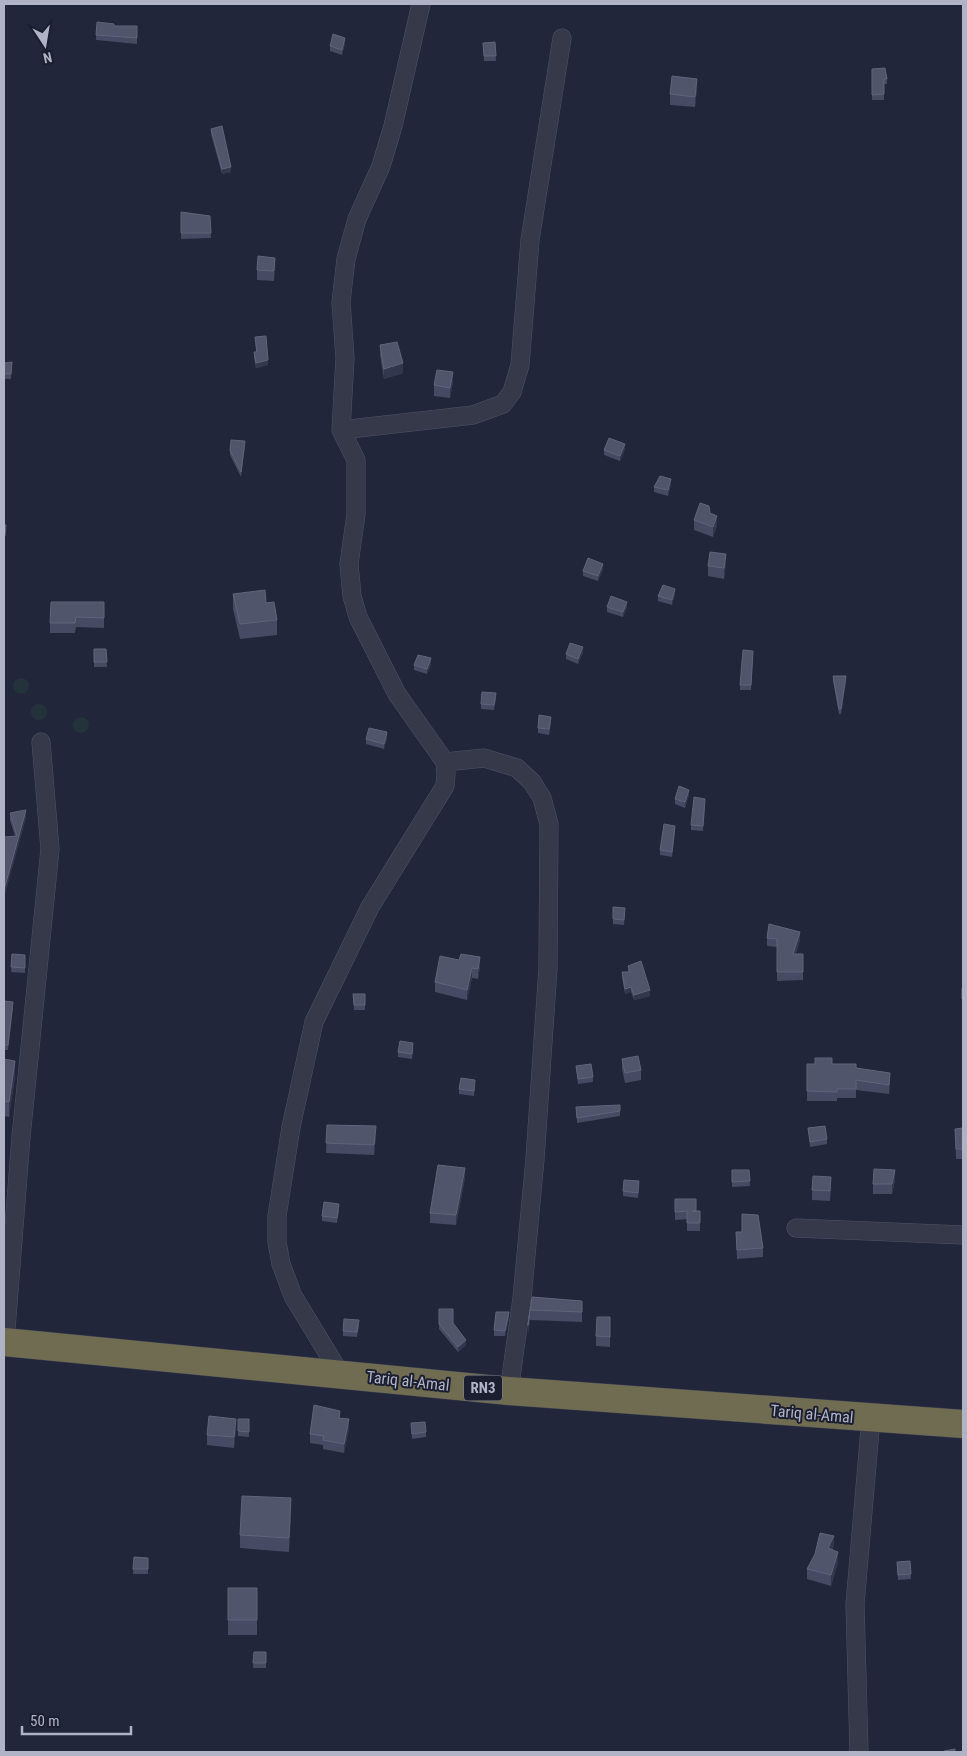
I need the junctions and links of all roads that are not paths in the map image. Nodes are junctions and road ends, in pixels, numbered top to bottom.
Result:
1 (421, 4) edge
2 (562, 38) dead end
3 (341, 430) junction
4 (41, 742) dead end
5 (445, 762) junction
6 (796, 1228) dead end
7 (963, 1235) edge
8 (5, 1342) edge
9 (341, 1375) junction
10 (508, 1391) junction
11 (871, 1418) junction
12 (963, 1424) edge
13 (858, 1752) edge

1 - 3 street
2 - 3 street
3 - 5 street
4 - 8 street
5 - 9 street
5 - 10 street
6 - 7 street
8 - 9 highway, Tariq al-Amal / RN3
9 - 10 highway, Tariq al-Amal / RN3
10 - 11 highway, Tariq al-Amal / RN3
11 - 12 highway, Tariq al-Amal / RN3
11 - 13 street

